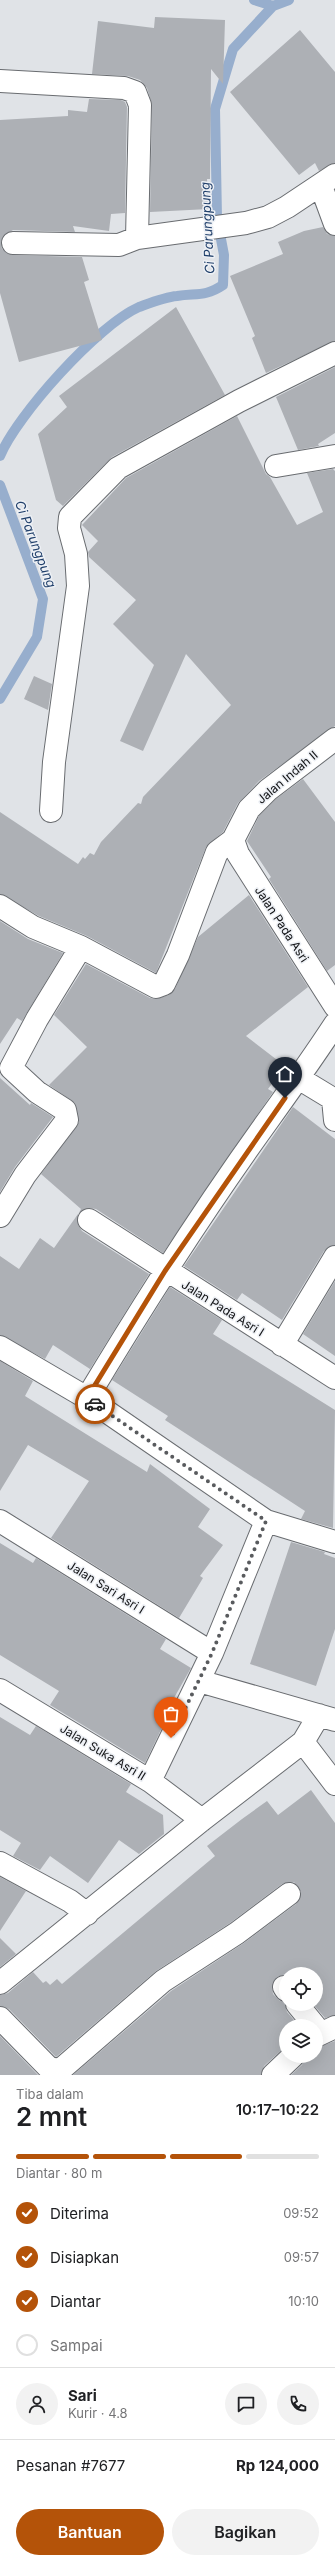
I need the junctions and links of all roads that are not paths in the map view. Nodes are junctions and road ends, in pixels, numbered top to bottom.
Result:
1 (0, 81) edge
2 (328, 180) edge
3 (335, 224) edge
4 (137, 238) junction
5 (13, 243) dead end
6 (335, 353) edge
7 (335, 456) edge
8 (276, 466) dead end
9 (335, 739) edge
10 (51, 811) dead end
11 (233, 840) junction
12 (0, 906) edge
13 (81, 947) junction
14 (335, 1006) edge
15 (335, 1024) edge
16 (300, 1079) junction
17 (334, 1105) edge
18 (0, 1216) edge
19 (89, 1220) dead end
20 (335, 1257) edge
21 (165, 1271) junction
22 (282, 1345) junction
23 (0, 1347) edge
24 (335, 1378) edge
25 (87, 1398) junction
26 (0, 1521) edge
27 (266, 1521) junction
28 (335, 1542) edge
29 (212, 1653) junction
30 (199, 1681) junction
31 (0, 1690) edge
32 (327, 1718) edge
33 (303, 1742) junction
34 (150, 1781) junction
35 (335, 1784) edge
36 (202, 1820) junction
37 (0, 1863) edge
38 (289, 1894) dead end
39 (87, 1914) junction
40 (0, 1983) edge
41 (303, 2011) edge
42 (0, 2018) edge
43 (310, 2019) edge
44 (286, 2063) edge
45 (273, 2075) edge

1 - 4 street
2 - 3 street
2 - 4 street
4 - 5 street
6 - 10 street
7 - 8 street
9 - 11 street, Jalan Indah II
11 - 13 street
11 - 14 street, Jalan Pada Asri
12 - 13 street
13 - 18 street
15 - 16 street
16 - 17 street
16 - 21 street
19 - 21 street, Jalan Pada Asri I
20 - 22 street
21 - 22 street, Jalan Pada Asri I
21 - 25 street
22 - 24 street, Jalan Pada Asri I
23 - 25 street
25 - 27 street
26 - 29 street, Jalan Sari Asri I
27 - 28 street
27 - 29 street
29 - 30 street
30 - 32 street
30 - 34 street
31 - 34 street, Jalan Suka Asri II
32 - 33 street
33 - 35 street
33 - 36 street
34 - 36 street, Jalan Suka Asri II
36 - 39 street
37 - 39 street
38 - 42 street
39 - 40 street
41 - 43 street
44 - 45 street

